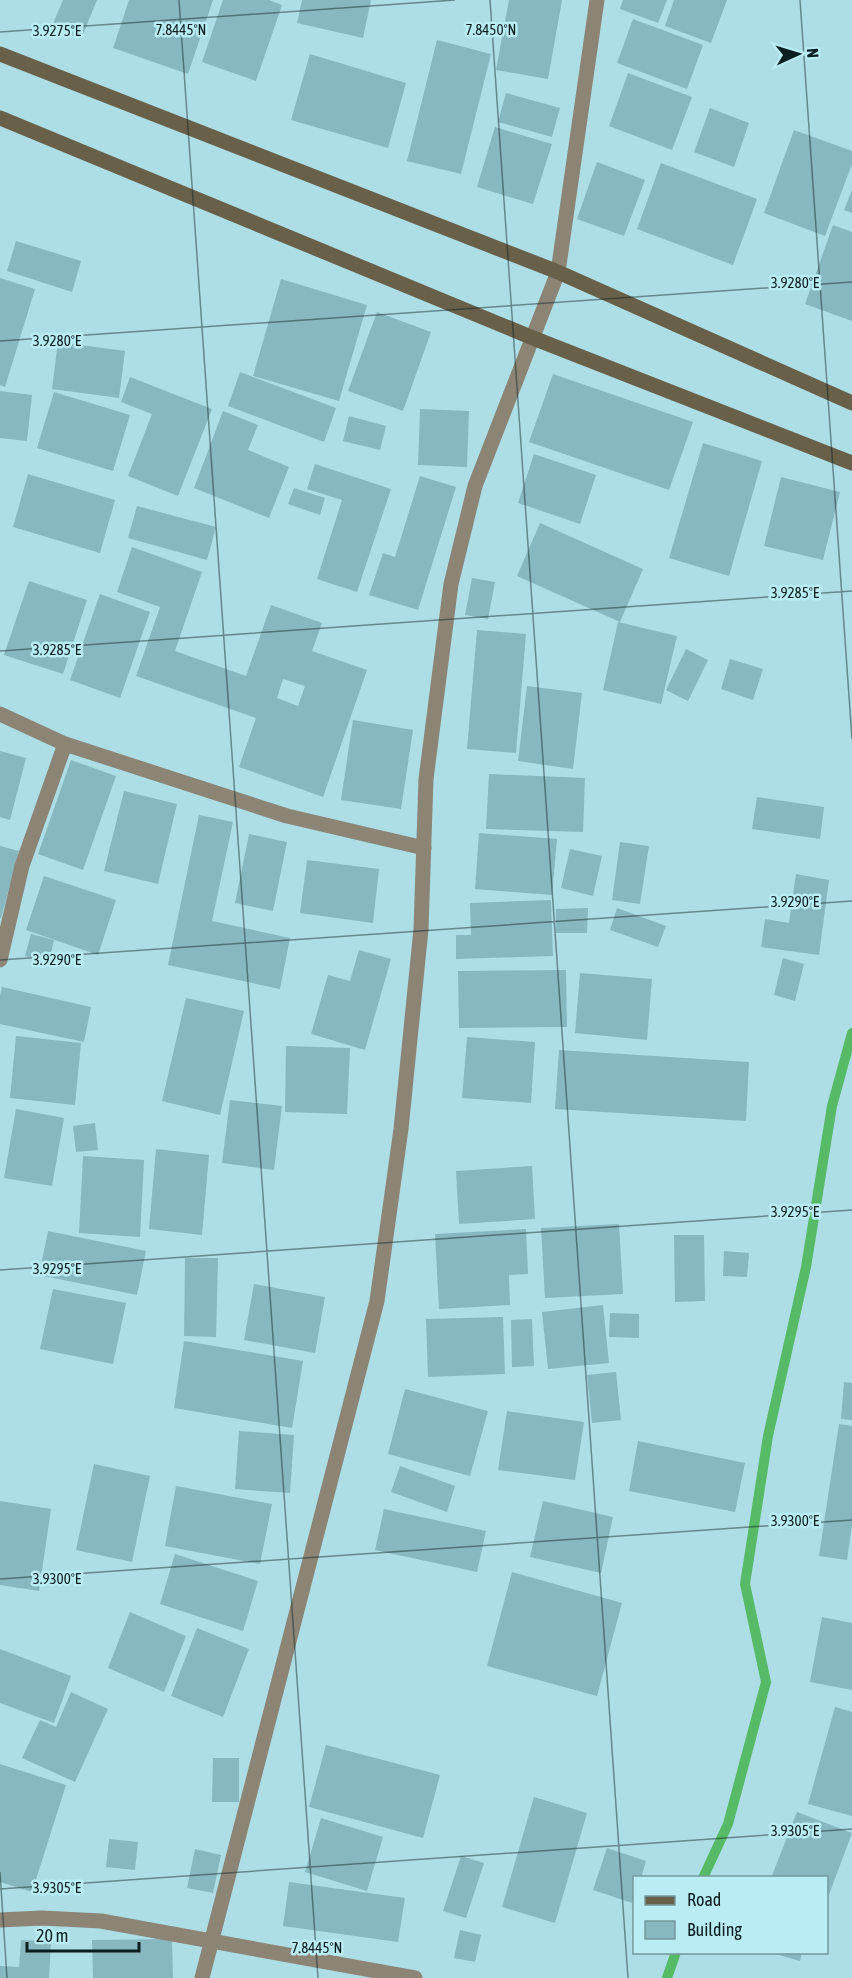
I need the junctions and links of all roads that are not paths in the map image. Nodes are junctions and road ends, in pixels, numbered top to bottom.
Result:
1 (597, 0) edge
2 (0, 54) edge
3 (0, 118) edge
4 (558, 272) junction
5 (533, 338) junction
6 (852, 403) edge
7 (852, 463) edge
8 (0, 714) edge
9 (65, 744) junction
10 (424, 848) junction
11 (0, 960) edge
12 (0, 1920) edge
13 (212, 1940) junction
14 (202, 1978) edge
15 (415, 1978) edge

1 - 4 street
2 - 4 main road
3 - 5 main road
4 - 5 street
4 - 6 main road
5 - 7 main road
5 - 10 street
8 - 9 street
9 - 10 street
9 - 11 street
10 - 13 street
12 - 13 street
13 - 14 street
13 - 15 street

